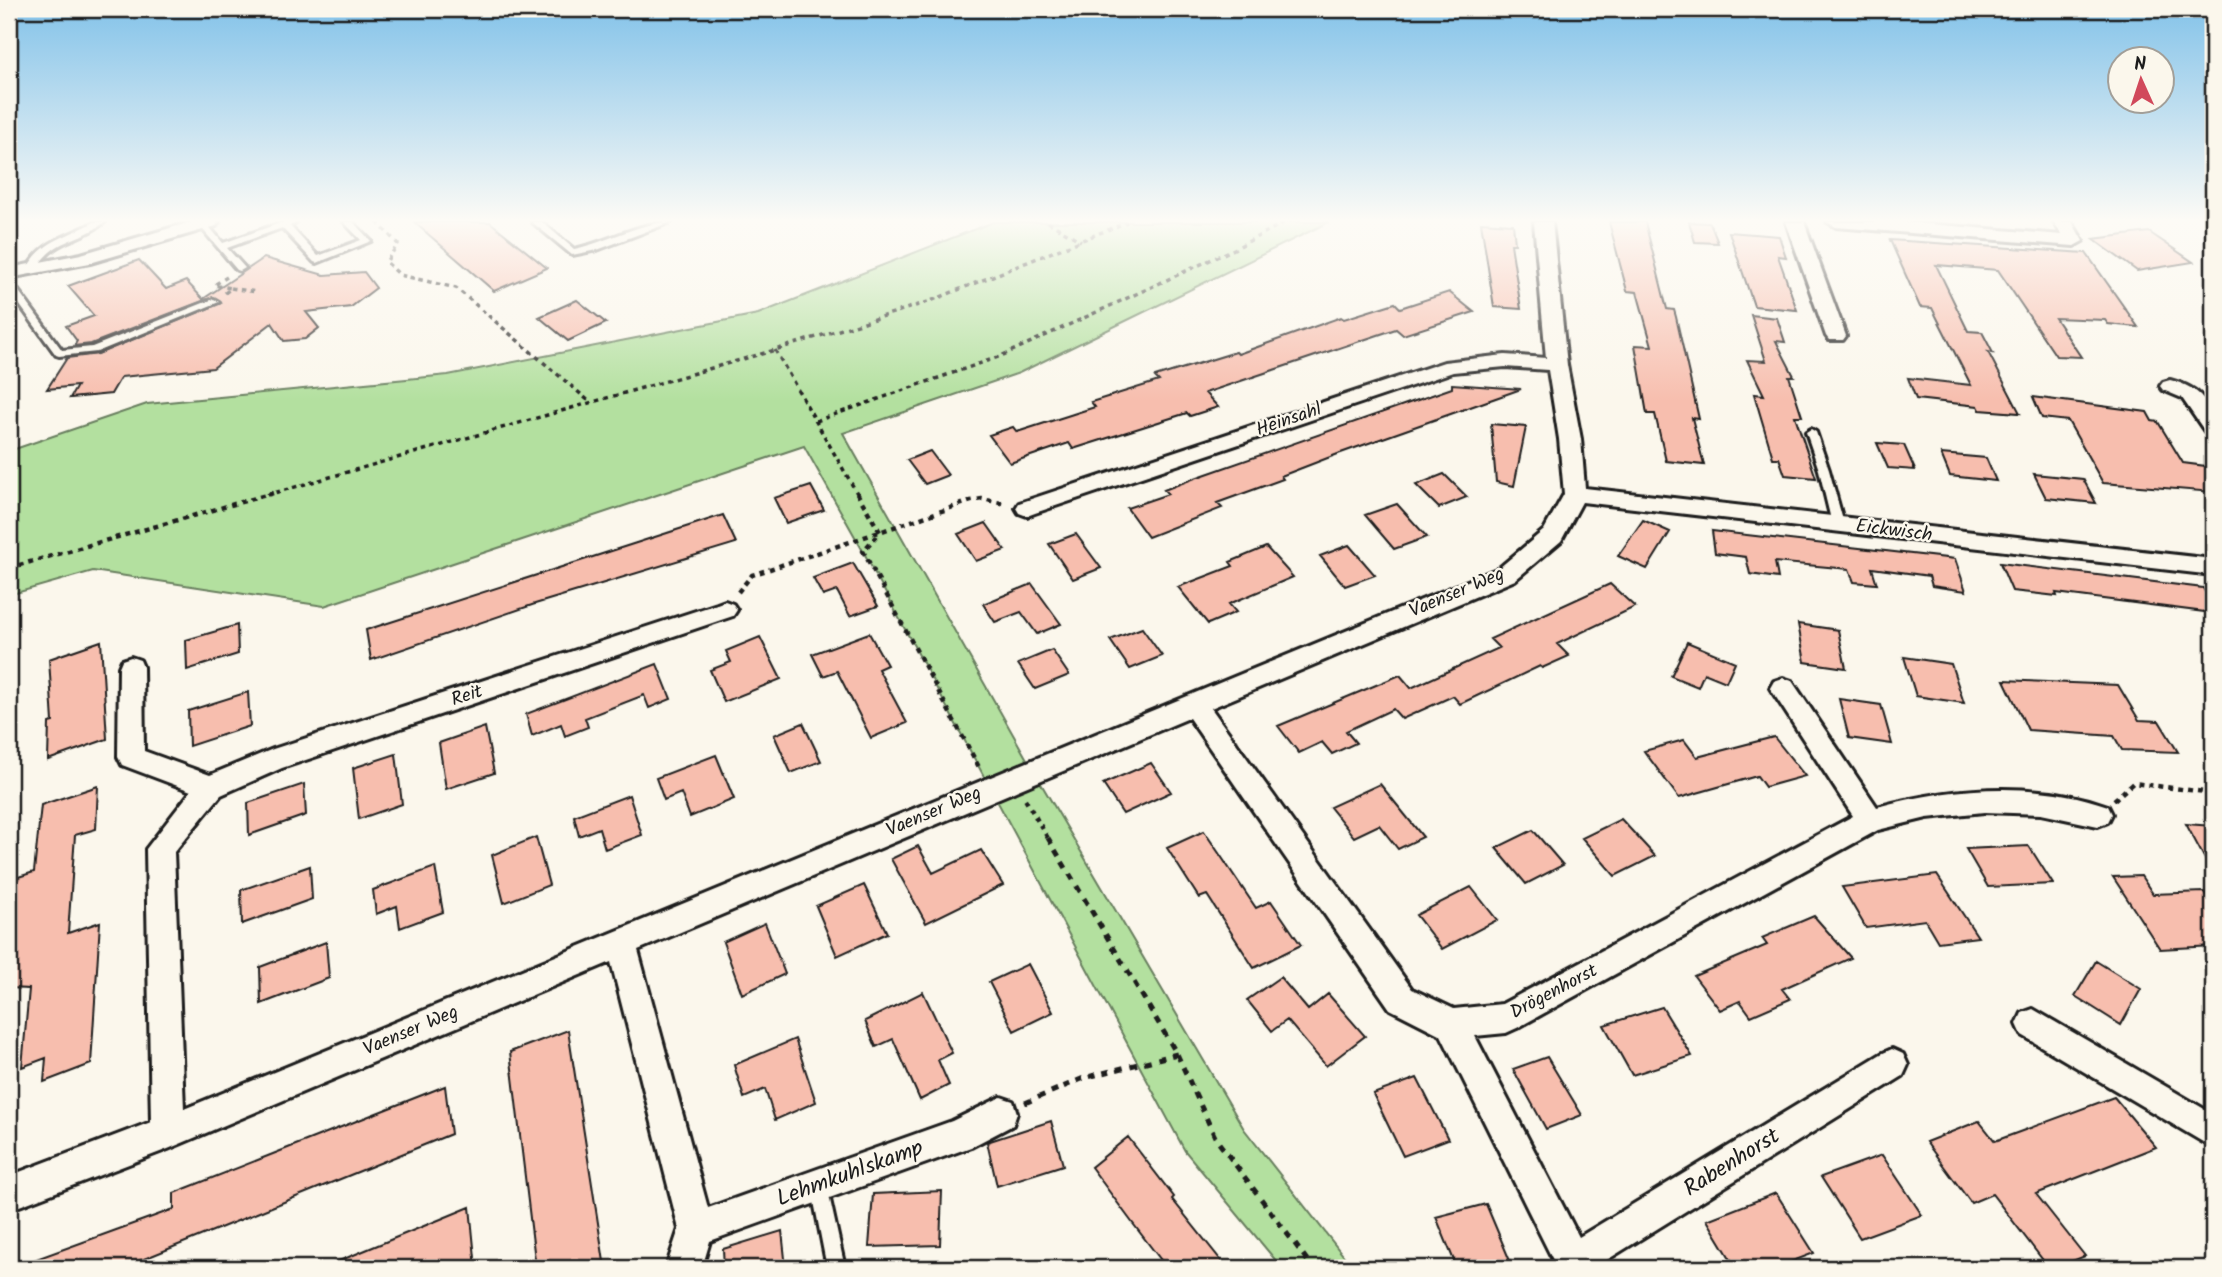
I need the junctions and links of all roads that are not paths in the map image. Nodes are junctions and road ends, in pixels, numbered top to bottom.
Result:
1 (1549, 282) edge
2 (1816, 282) edge
3 (9, 284) edge
4 (214, 302) road end
5 (1836, 336) dead end
6 (1557, 365) junction
7 (2170, 386) dead end
8 (2213, 428) edge
9 (1811, 432) dead end
10 (1574, 494) junction
11 (1027, 508) road end
12 (1838, 524) junction
13 (2213, 567) edge
14 (725, 610) road end
15 (131, 667) dead end
16 (1783, 688) dead end
17 (1193, 703) junction
18 (211, 787) junction
19 (2098, 814) road end
20 (1871, 820) junction
21 (621, 943) junction
22 (1452, 1024) junction
23 (2034, 1024) dead end
24 (1892, 1065) dead end
25 (1001, 1113) road end
26 (167, 1132) junction
27 (2213, 1132) edge
28 (819, 1185) junction
29 (9, 1193) edge
30 (696, 1229) junction
31 (1574, 1265) edge
32 (684, 1268) edge
33 (836, 1268) edge

1 - 6 street
2 - 5 street
3 - 4 lane
6 - 10 street
6 - 11 street, Heinsahl
7 - 8 street
9 - 12 lane
10 - 12 street, Eickwisch
10 - 17 street, Vaenser Weg
12 - 13 street, Eickwisch
14 - 18 street, Reit
15 - 18 street
16 - 20 street
17 - 21 street, Vaenser Weg
17 - 22 street
18 - 26 street, Reit
19 - 20 street, Drögenhorst
20 - 22 street, Drögenhorst
21 - 26 street, Vaenser Weg
21 - 30 street
22 - 31 street, Rabenhorst
23 - 27 street
24 - 31 street, Rabenhorst
25 - 28 street, Lehmkuhlskamp
26 - 29 street, Vaenser Weg
28 - 30 street, Lehmkuhlskamp
28 - 33 lane
30 - 32 street

